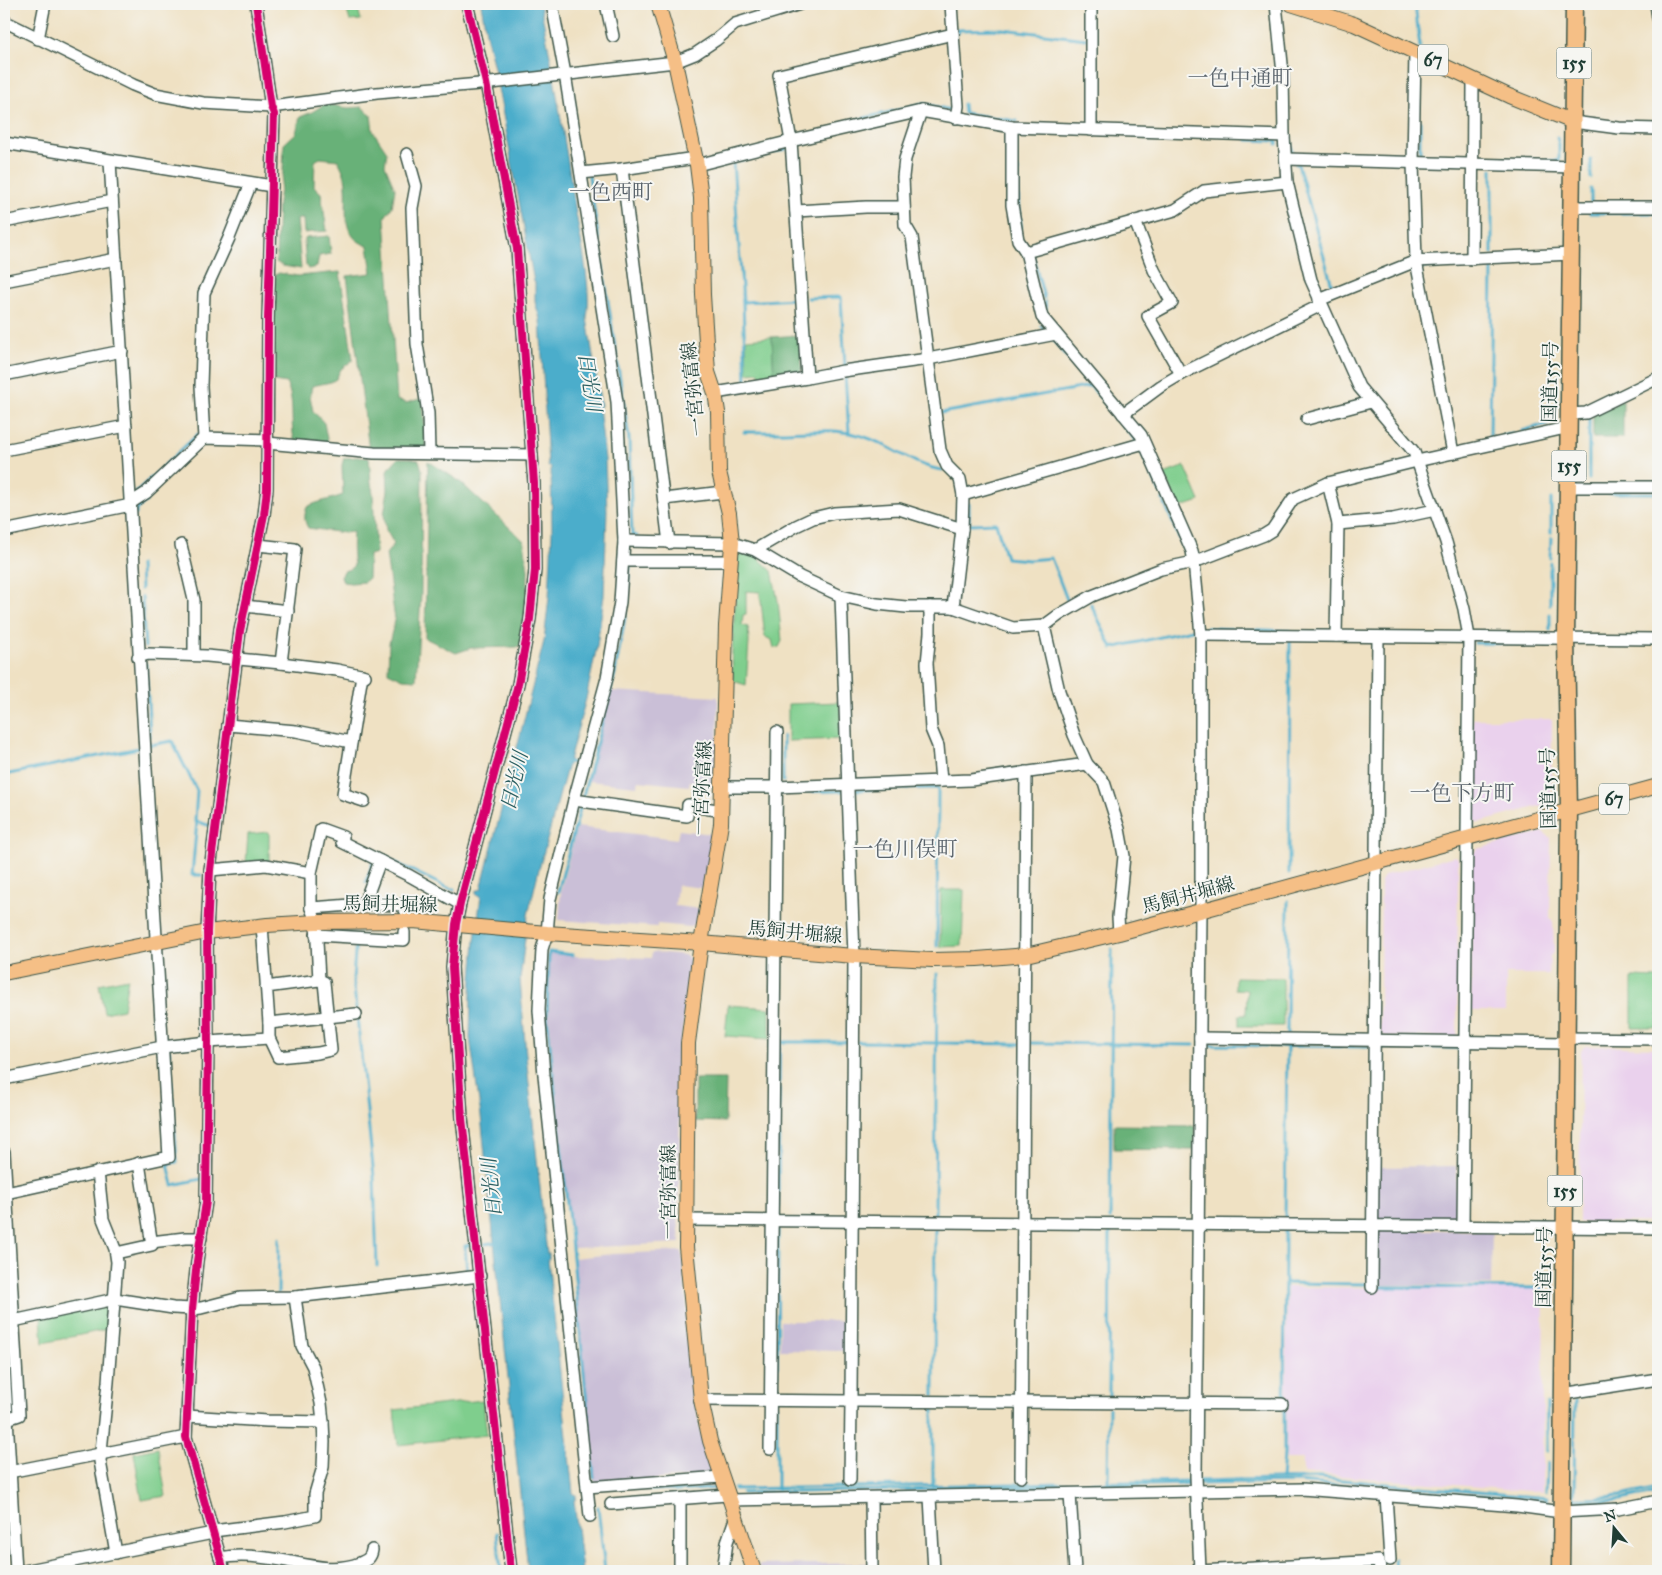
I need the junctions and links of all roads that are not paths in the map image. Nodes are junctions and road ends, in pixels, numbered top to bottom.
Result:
1 (45, 4) edge
2 (256, 4) edge
3 (467, 4) edge
4 (552, 4) edge
5 (606, 4) edge
6 (658, 4) edge
7 (800, 4) edge
8 (952, 4) edge
9 (1091, 4) edge
10 (1276, 4) edge
11 (1297, 4) edge
12 (1574, 4) edge
13 (1656, 4) edge
14 (1658, 18) edge
15 (4, 21) edge
16 (953, 34) junction
17 (614, 36) dead end
18 (38, 38) junction
19 (1415, 52) junction
20 (675, 62) junction
21 (563, 74) junction
22 (1473, 79) junction
23 (488, 83) junction
24 (271, 107) junction
25 (921, 111) junction
26 (956, 118) junction
27 (1573, 122) junction
28 (1012, 127) junction
29 (1658, 129) edge
30 (1091, 130) junction
31 (1284, 136) junction
32 (791, 141) junction
33 (4, 143) edge
34 (407, 154) dead end
35 (1286, 158) junction
36 (110, 161) junction
37 (696, 161) junction
38 (1413, 163) junction
39 (1471, 164) junction
40 (1573, 167) junction
41 (622, 169) junction
42 (580, 173) junction
43 (251, 182) junction
44 (1287, 182) junction
45 (272, 186) junction
46 (112, 201) junction
47 (1572, 206) junction
48 (904, 207) junction
49 (1658, 207) edge
50 (796, 210) junction
51 (4, 222) edge
52 (1135, 222) junction
53 (1026, 252) junction
54 (1572, 254) junction
55 (116, 259) junction
56 (1472, 259) junction
57 (1416, 261) junction
58 (4, 281) edge
59 (1320, 303) junction
60 (1056, 334) junction
61 (122, 351) junction
62 (928, 358) junction
63 (1181, 374) junction
64 (4, 375) edge
65 (807, 378) junction
66 (1658, 378) edge
67 (715, 393) junction
68 (1371, 402) junction
69 (1123, 414) junction
70 (1307, 419) dead end
71 (1570, 421) junction
72 (126, 426) junction
73 (204, 438) junction
74 (268, 442) junction
75 (1144, 443) junction
76 (4, 450) edge
77 (429, 453) junction
78 (1453, 453) junction
79 (532, 455) junction
80 (1417, 461) junction
81 (1328, 483) junction
82 (1569, 487) junction
83 (1658, 487) edge
84 (723, 492) junction
85 (963, 495) junction
86 (664, 499) junction
87 (131, 503) junction
88 (1435, 510) junction
89 (1338, 524) junction
90 (962, 529) junction
91 (4, 531) edge
92 (624, 541) junction
93 (670, 542) junction
94 (732, 543) junction
95 (181, 545) dead end
96 (258, 545) junction
97 (755, 550) junction
98 (623, 561) junction
99 (731, 561) junction
100 (1194, 562) junction
101 (842, 596) junction
102 (245, 606) junction
103 (953, 606) junction
104 (930, 607) junction
105 (288, 611) junction
106 (1044, 626) junction
107 (1201, 635) junction
108 (1336, 636) junction
109 (1378, 637) junction
110 (1469, 637) junction
111 (1566, 638) junction
112 (1658, 639) edge
113 (194, 656) junction
114 (138, 657) junction
115 (236, 659) junction
116 (282, 663) junction
117 (228, 725) junction
118 (777, 732) dead end
119 (351, 742) junction
120 (1088, 764) junction
121 (1026, 772) junction
122 (941, 781) junction
123 (848, 784) junction
124 (1658, 786) edge
125 (723, 787) junction
126 (776, 787) junction
127 (574, 800) junction
128 (364, 802) dead end
129 (722, 811) junction
130 (1569, 811) junction
131 (1467, 839) junction
132 (380, 861) junction
133 (1377, 862) junction
134 (210, 870) junction
135 (312, 873) junction
136 (364, 904) junction
137 (460, 904) junction
138 (311, 908) junction
139 (405, 910) dead end
140 (1201, 911) junction
141 (460, 924) junction
142 (262, 926) junction
143 (316, 929) junction
144 (207, 932) junction
145 (404, 932) dead end
146 (545, 933) junction
147 (1119, 933) junction
148 (157, 942) junction
149 (701, 943) junction
150 (775, 948) junction
151 (1026, 955) junction
152 (854, 956) junction
153 (4, 973) edge
154 (319, 980) junction
155 (266, 987) junction
156 (356, 1014) dead end
157 (328, 1017) junction
158 (270, 1023) junction
159 (269, 1038) junction
160 (1200, 1038) junction
161 (1658, 1038) edge
162 (1375, 1040) junction
163 (1566, 1040) junction
164 (208, 1042) junction
165 (1465, 1042) junction
166 (162, 1047) junction
167 (4, 1079) edge
168 (4, 1152) edge
169 (139, 1163) junction
170 (98, 1172) junction
171 (5, 1186) edge
172 (685, 1220) junction
173 (772, 1220) junction
174 (852, 1221) junction
175 (1023, 1222) junction
176 (1198, 1224) junction
177 (1373, 1225) junction
178 (1463, 1226) junction
179 (1564, 1227) junction
180 (1658, 1228) edge
181 (202, 1238) junction
182 (151, 1242) junction
183 (116, 1253) junction
184 (480, 1276) junction
185 (1372, 1287) dead end
186 (295, 1297) junction
187 (115, 1299) junction
188 (192, 1308) junction
189 (8, 1322) edge
190 (4, 1366) edge
191 (1658, 1379) edge
192 (1562, 1394) junction
193 (701, 1400) junction
194 (770, 1401) junction
195 (851, 1401) junction
196 (1022, 1403) junction
197 (1196, 1404) junction
198 (1282, 1404) dead end
199 (187, 1416) junction
200 (7, 1419) junction
201 (323, 1422) junction
202 (186, 1437) junction
203 (770, 1449) dead end
204 (100, 1454) junction
205 (7, 1473) edge
206 (721, 1477) junction
207 (1021, 1477) dead end
208 (850, 1480) dead end
209 (1196, 1485) junction
210 (587, 1487) junction
211 (1070, 1494) junction
212 (1386, 1495) junction
213 (930, 1497) junction
214 (728, 1498) junction
215 (870, 1498) junction
216 (680, 1499) junction
217 (1658, 1500) edge
218 (611, 1504) dead end
219 (1561, 1512) junction
220 (590, 1516) dead end
221 (735, 1519) junction
222 (213, 1532) junction
223 (372, 1550) dead end
224 (116, 1553) junction
225 (220, 1558) junction
226 (1385, 1566) edge
227 (16, 1571) edge
228 (24, 1571) edge
229 (224, 1571) edge
230 (511, 1571) edge
231 (680, 1571) edge
232 (723, 1571) edge
233 (754, 1571) edge
234 (872, 1571) edge
235 (934, 1571) edge
236 (1075, 1571) edge
237 (1200, 1571) edge
238 (1561, 1571) edge

1 - 18 street
2 - 24 street
3 - 23 street
4 - 21 street
5 - 17 street
6 - 20 main road, 一宮弥富線
7 - 20 street
8 - 16 street
9 - 30 street
10 - 31 street
11 - 19 main road, 67
12 - 27 highway, 国道155号 / 155
13 - 14 street
15 - 18 street
16 - 26 street
16 - 32 street
18 - 24 street
19 - 22 main road, 67
19 - 38 street
20 - 21 street
20 - 37 main road, 一宮弥富線
21 - 23 street
21 - 42 street
22 - 27 main road, 67
22 - 39 street
23 - 24 street
23 - 79 street
24 - 45 street
25 - 26 street
25 - 32 street
25 - 48 street
26 - 28 street
27 - 29 street
27 - 40 highway, 国道155号 / 155
28 - 30 street
28 - 53 street
30 - 31 street
31 - 35 street
32 - 37 street
32 - 50 street
33 - 36 street
34 - 77 street
35 - 38 street
35 - 44 street
36 - 43 street
36 - 46 street
37 - 41 street
37 - 67 main road, 一宮弥富線
38 - 39 street
38 - 57 street
39 - 40 street
39 - 56 street
40 - 47 highway, 国道155号 / 155
41 - 42 street
41 - 86 street
42 - 92 street
43 - 45 street
43 - 73 street
44 - 52 street
44 - 59 street
45 - 74 street
46 - 51 street
46 - 55 street
47 - 49 street
47 - 54 highway, 国道155号 / 155
48 - 50 street
48 - 62 street
50 - 65 street
52 - 53 street
52 - 63 street
53 - 60 street
54 - 56 street
54 - 71 highway, 国道155号 / 155
55 - 58 street
55 - 61 street
56 - 57 street
57 - 59 street
57 - 78 street
59 - 63 street
59 - 68 street
60 - 62 street
60 - 69 street
61 - 64 street
61 - 72 street
62 - 65 street
62 - 85 street
63 - 69 street
65 - 67 street
66 - 71 street
67 - 84 main road, 一宮弥富線
68 - 70 street
68 - 80 street
69 - 75 street
71 - 78 street
71 - 82 highway, 国道155号 / 155
72 - 76 street
72 - 87 street
73 - 74 street
73 - 87 street
74 - 77 street
74 - 96 street
75 - 85 street
75 - 100 street
77 - 79 street
78 - 80 street
79 - 137 street
80 - 81 street
80 - 88 street
81 - 89 street
81 - 100 street
82 - 83 street
82 - 111 highway, 国道155号 / 155
84 - 86 street
84 - 94 main road, 一宮弥富線
85 - 90 street
86 - 93 street
87 - 91 street
87 - 114 street
88 - 89 street
88 - 110 street
89 - 108 street
90 - 97 street
90 - 103 street
92 - 93 street
92 - 98 street
93 - 94 street
94 - 97 street
94 - 99 main road, 一宮弥富線
95 - 113 street
96 - 102 street
96 - 105 street
97 - 101 street
98 - 99 street
98 - 127 street
99 - 125 main road, 一宮弥富線
100 - 106 street
100 - 107 street
101 - 104 street
101 - 123 street
102 - 105 street
102 - 115 street
103 - 104 street
103 - 106 street
104 - 122 street
105 - 116 street
106 - 120 street
107 - 108 street
107 - 140 street
108 - 109 street
109 - 110 street
109 - 133 street
110 - 111 street
110 - 131 street
111 - 112 street
111 - 130 highway, 国道155号 / 155
113 - 114 street
113 - 115 street
114 - 148 street
115 - 116 street
115 - 117 street
116 - 119 street
117 - 119 street
117 - 134 street
118 - 126 street
119 - 128 street
120 - 121 street
120 - 147 street
121 - 122 street
121 - 151 street
122 - 123 street
123 - 126 street
123 - 152 street
124 - 130 main road, 67
125 - 126 street
125 - 129 main road, 一宮弥富線
126 - 150 street
127 - 129 street
127 - 146 street
129 - 149 main road, 一宮弥富線
130 - 131 main road, 馬飼井堀線
130 - 163 highway, 国道155号 / 155
131 - 133 main road, 馬飼井堀線
131 - 165 street
132 - 135 street
132 - 136 street
132 - 137 street
133 - 140 main road, 馬飼井堀線
133 - 162 street
134 - 135 street
134 - 144 street
135 - 138 street
136 - 138 street
136 - 139 street
137 - 141 street
138 - 143 street
140 - 147 main road, 馬飼井堀線
140 - 160 street
141 - 143 main road, 馬飼井堀線
141 - 146 main road, 馬飼井堀線
141 - 184 street
142 - 143 main road, 馬飼井堀線
142 - 144 main road, 馬飼井堀線
142 - 155 street
143 - 145 street
143 - 154 street
144 - 148 main road, 馬飼井堀線
144 - 164 street
146 - 149 main road, 馬飼井堀線
146 - 210 street
147 - 151 main road, 馬飼井堀線
148 - 153 main road, 馬飼井堀線
148 - 166 street
149 - 150 main road, 馬飼井堀線
149 - 172 main road, 一宮弥富線
150 - 152 main road, 馬飼井堀線
150 - 173 street
151 - 152 main road, 馬飼井堀線
151 - 175 street
152 - 174 street
154 - 155 street
154 - 157 street
155 - 158 street
156 - 157 street
157 - 158 street
157 - 159 street
158 - 159 street
159 - 164 street
160 - 162 street
160 - 176 street
161 - 163 street
162 - 165 street
162 - 177 street
163 - 165 street
163 - 179 highway, 国道155号 / 155
164 - 166 street
164 - 181 street
165 - 178 street
166 - 167 street
166 - 169 street
168 - 171 street
169 - 170 street
169 - 182 street
170 - 171 street
170 - 183 street
171 - 189 street
172 - 173 street
172 - 193 main road, 一宮弥富線
173 - 174 street
173 - 194 street
174 - 175 street
174 - 195 street
175 - 176 street
175 - 196 street
176 - 177 street
176 - 197 street
177 - 178 street
177 - 185 street
178 - 179 street
179 - 180 street
179 - 192 highway, 国道155号 / 155
181 - 182 street
181 - 188 street
182 - 183 street
183 - 187 street
184 - 186 street
184 - 230 street
186 - 188 street
186 - 201 street
187 - 188 street
187 - 189 street
187 - 204 street
188 - 199 street
189 - 200 street
190 - 200 street
191 - 192 street
192 - 219 highway, 国道155号 / 155
193 - 194 street
193 - 206 main road, 一宮弥富線
194 - 195 street
194 - 203 street
195 - 196 street
195 - 208 street
196 - 197 street
196 - 207 street
197 - 198 street
197 - 209 street
199 - 201 street
199 - 202 street
200 - 205 street
201 - 222 street
202 - 204 street
202 - 222 street
204 - 205 street
204 - 224 street
205 - 227 street
206 - 210 street
206 - 214 main road, 一宮弥富線
209 - 211 street
209 - 212 street
209 - 237 street
210 - 220 street
211 - 213 street
211 - 236 street
212 - 219 street
212 - 226 street
213 - 215 street
213 - 235 street
214 - 215 street
214 - 216 street
214 - 221 main road, 一宮弥富線
215 - 234 street
216 - 218 street
216 - 231 street
217 - 219 street
219 - 238 highway, 国道155号 / 155
221 - 232 street
221 - 233 main road, 一宮弥富線
222 - 224 street
222 - 225 street
223 - 225 street
224 - 228 street
225 - 229 street
226 - 237 street

